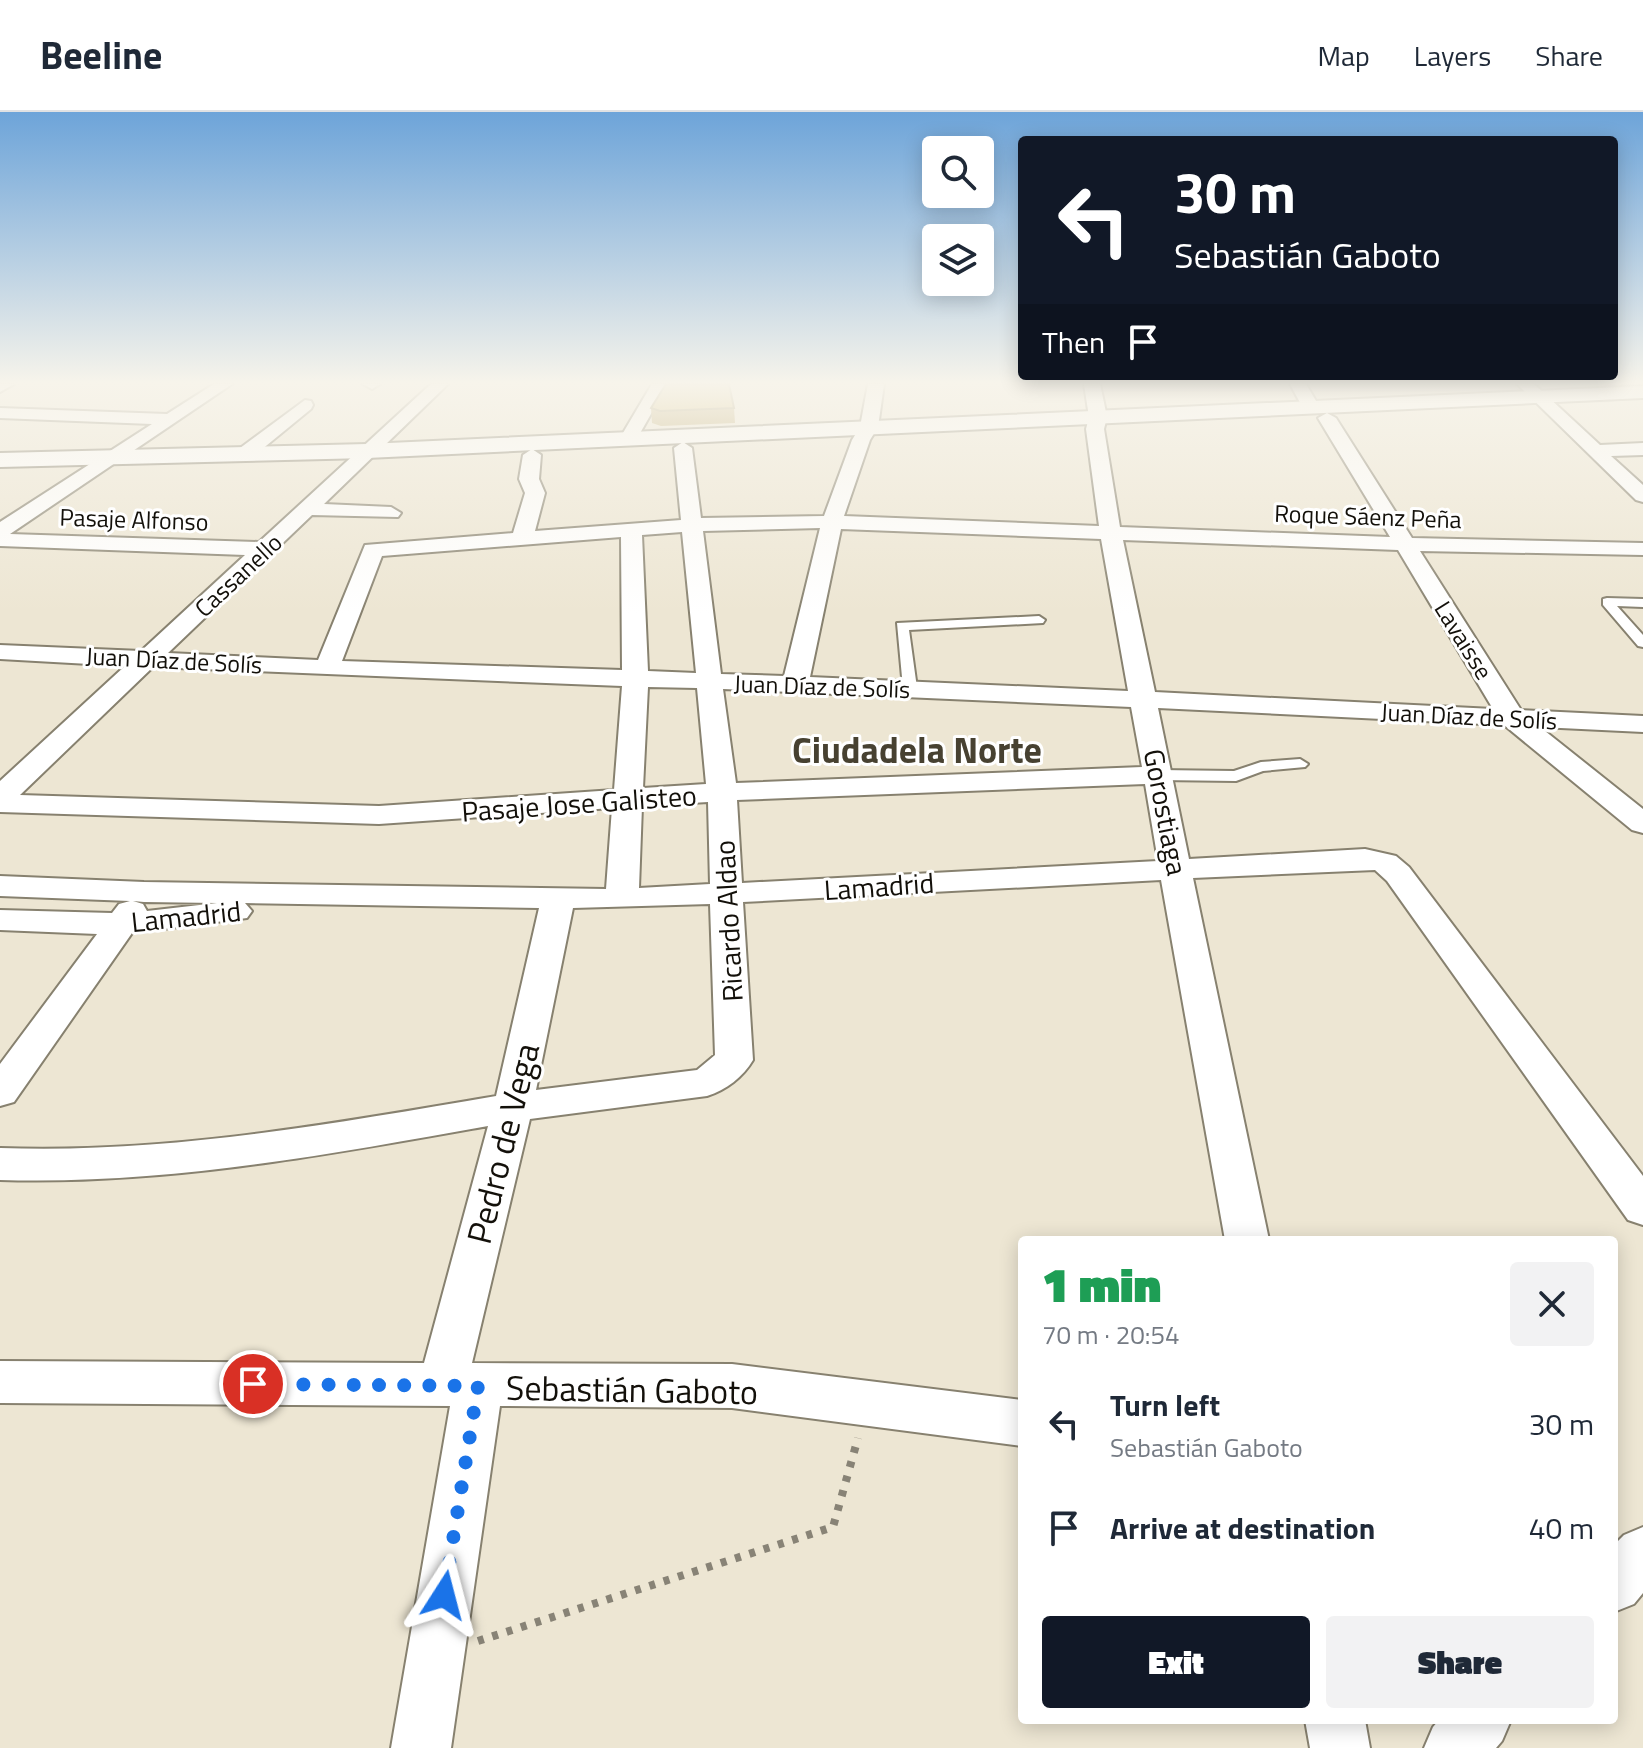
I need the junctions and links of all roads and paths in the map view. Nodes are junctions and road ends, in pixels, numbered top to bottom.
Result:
1 (12, 460) edge
2 (107, 460) edge
3 (149, 460) edge
4 (201, 460) edge
5 (357, 460) edge
6 (531, 460) edge
7 (685, 460) edge
8 (855, 460) edge
9 (1101, 460) edge
10 (1350, 460) edge
11 (1603, 460) edge
12 (103, 463) junction
13 (0, 471) edge
14 (1643, 496) edge
15 (308, 509) junction
16 (391, 513) dead end
17 (832, 522) junction
18 (694, 526) junction
19 (0, 531) edge
20 (631, 531) junction
21 (1111, 534) junction
22 (522, 538) junction
23 (0, 540) edge
24 (1404, 544) junction
25 (266, 549) junction
26 (1643, 549) edge
27 (1643, 603) edge
28 (1039, 620) dead end
29 (1643, 643) edge
30 (0, 652) edge
31 (149, 659) junction
32 (327, 668) junction
33 (635, 679) junction
34 (708, 683) junction
35 (795, 684) junction
36 (910, 688) junction
37 (1144, 700) junction
38 (1513, 719) junction
39 (1643, 724) edge
40 (0, 764) edge
41 (1300, 764) dead end
42 (34, 765) junction
43 (1159, 775) junction
44 (722, 792) junction
45 (628, 798) junction
46 (0, 800) edge
47 (1643, 824) edge
48 (1177, 871) junction
49 (0, 886) edge
50 (144, 892) junction
51 (372, 896) junction
52 (727, 896) junction
53 (558, 899) junction
54 (622, 899) junction
55 (0, 920) edge
56 (121, 924) junction
57 (0, 1092) edge
58 (513, 1107) junction
59 (0, 1164) edge
60 (1643, 1208) edge
61 (1246, 1236) edge
62 (0, 1382) edge
63 (460, 1386) junction
64 (868, 1405) junction
65 (1018, 1423) edge
66 (1643, 1554) edge
67 (1618, 1580) edge
68 (435, 1655) junction
69 (1336, 1724) edge
70 (1477, 1724) edge
71 (421, 1748) edge
72 (1340, 1748) edge
73 (1454, 1748) edge

1 - 12 main road
2 - 12 street
3 - 12 main road
4 - 12 main road
5 - 15 street, Cassanello
6 - 22 street
7 - 18 street, Ricardo Aldao
8 - 17 street
9 - 21 street, Gorostiaga
10 - 24 street, Lavaisse
11 - 14 street
12 - 13 main road
12 - 19 street
15 - 16 street
15 - 25 street, Cassanello
17 - 18 street, Roque Sáenz Peña
17 - 21 street, Roque Sáenz Peña
17 - 35 street
18 - 20 street, Roque Sáenz Peña
18 - 34 street, Ricardo Aldao
20 - 22 street, Roque Sáenz Peña
20 - 33 street
21 - 24 street, Roque Sáenz Peña
21 - 37 street, Gorostiaga
22 - 32 street, Roque Sáenz Peña
23 - 25 street, Pasaje Alfonso
24 - 26 street, Roque Sáenz Peña
24 - 38 street, Lavaisse
25 - 31 street, Cassanello
27 - 29 lane
28 - 36 lane
30 - 31 street, Juan Díaz de Solís
31 - 32 street, Juan Díaz de Solís
31 - 42 street, Cassanello
32 - 33 street, Juan Díaz de Solís
33 - 34 street, Juan Díaz de Solís
33 - 45 street
34 - 35 street, Juan Díaz de Solís
34 - 44 street, Ricardo Aldao
35 - 36 street, Juan Díaz de Solís
36 - 37 street, Juan Díaz de Solís
37 - 38 street, Juan Díaz de Solís
37 - 43 street, Gorostiaga
38 - 39 street, Juan Díaz de Solís
38 - 47 street, Lavaisse
40 - 42 street
41 - 43 lane
42 - 46 street, Cassanello
43 - 44 street, Pasaje Jose Galisteo
43 - 48 street, Gorostiaga
44 - 45 street, Pasaje Jose Galisteo
44 - 52 street, Ricardo Aldao
45 - 46 street, Pasaje Jose Galisteo
45 - 54 street
48 - 52 street, Lamadrid
48 - 60 street, Lamadrid
48 - 61 street, Gorostiaga
49 - 50 street, Lamadrid
50 - 51 street, Lamadrid
50 - 56 street
51 - 53 street, Lamadrid
51 - 56 street, Lamadrid
52 - 54 street, Lamadrid
52 - 58 street, Ricardo Aldao
53 - 54 street, Lamadrid
53 - 58 street, Pedro de Vega
55 - 56 street, Lamadrid
56 - 57 street
58 - 59 street
58 - 63 street, Pedro de Vega
62 - 63 street, Sebastián Gaboto
63 - 64 street, Sebastián Gaboto
63 - 68 street, Pedro de Vega
64 - 65 street, Sebastián Gaboto
64 - 68 path
66 - 67 street
68 - 71 street, Pedro de Vega
69 - 72 street
70 - 73 street

